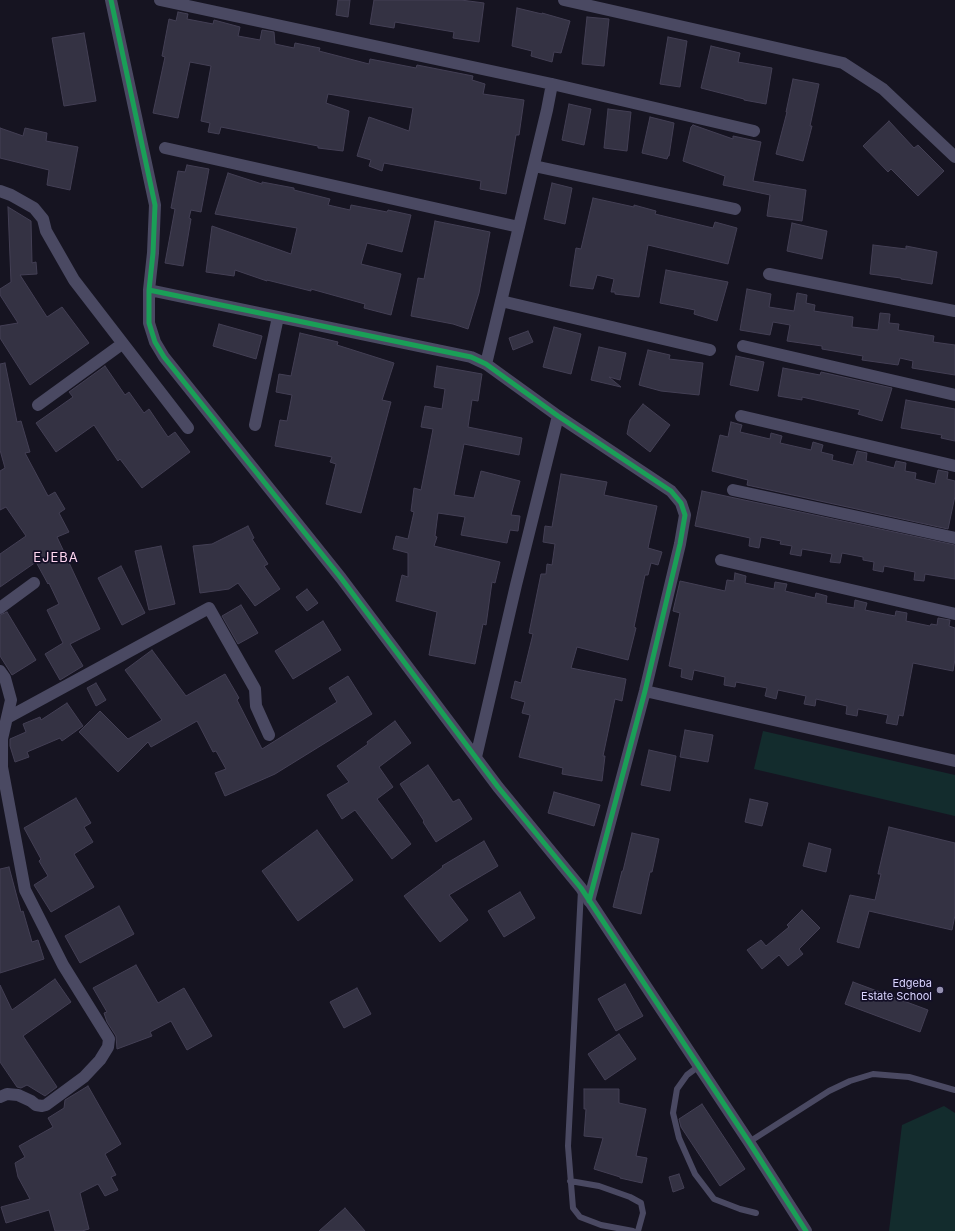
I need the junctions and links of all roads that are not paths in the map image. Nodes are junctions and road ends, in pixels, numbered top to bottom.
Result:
1 (111, 0) edge
2 (160, 0) edge
3 (564, 0) edge
4 (552, 84) junction
5 (754, 130) dead end
6 (165, 148) dead end
7 (955, 157) edge
8 (534, 166) junction
9 (0, 191) edge
10 (735, 209) dead end
11 (519, 227) junction
12 (769, 274) dead end
13 (149, 290) junction
14 (501, 301) junction
15 (955, 311) edge
16 (278, 317) junction
17 (122, 344) junction
18 (743, 346) dead end
19 (710, 350) dead end
20 (486, 364) junction
21 (955, 395) edge
22 (38, 405) dead end
23 (558, 416) junction
24 (741, 416) dead end
25 (254, 425) dead end
26 (188, 428) dead end
27 (955, 466) edge
28 (733, 490) dead end
29 (955, 538) edge
30 (721, 560) dead end
31 (34, 583) dead end
32 (0, 608) edge
33 (955, 614) edge
34 (0, 671) edge
35 (645, 691) junction
36 (7, 718) junction
37 (268, 734) dead end
38 (476, 757) junction
39 (955, 761) edge
40 (581, 888) junction
41 (589, 901) junction
42 (699, 1066) junction
43 (955, 1090) edge
44 (0, 1097) edge
45 (749, 1142) junction
46 (570, 1181) junction
47 (756, 1213) dead end
48 (633, 1231) edge
49 (638, 1231) edge
50 (806, 1231) edge

1 - 13 street
2 - 4 street
3 - 7 street
4 - 5 street
4 - 8 street
6 - 11 street
8 - 10 street
8 - 11 street
9 - 17 street
11 - 14 street
12 - 15 street
13 - 16 street
13 - 38 street
14 - 19 street
14 - 20 street
16 - 20 street
16 - 25 street
17 - 22 street
17 - 26 street
18 - 21 street
20 - 23 street
23 - 35 street
23 - 38 street
24 - 27 street
28 - 29 street
30 - 33 street
31 - 32 street
34 - 36 street
35 - 39 street
35 - 41 street
36 - 37 street
36 - 44 street
38 - 40 street
40 - 41 street
40 - 46 lane
41 - 42 street
42 - 45 street
42 - 47 lane
43 - 45 lane
45 - 50 street
46 - 48 lane
46 - 49 lane

